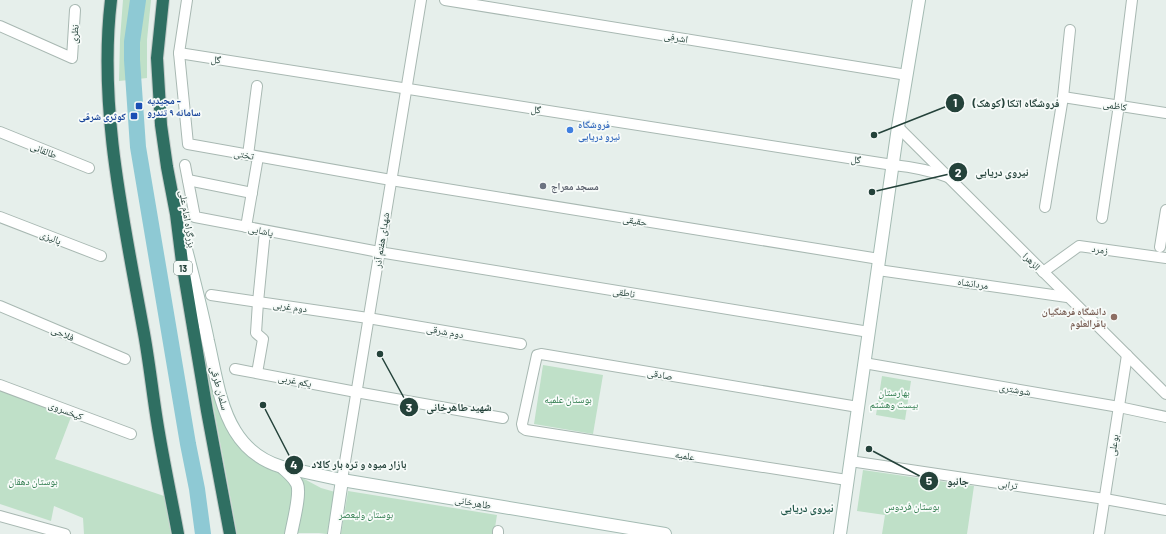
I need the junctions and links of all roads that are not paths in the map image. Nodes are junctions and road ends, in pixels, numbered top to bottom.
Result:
1 (111, 0) edge
2 (163, 0) edge
3 (187, 0) edge
4 (421, 0) edge
5 (445, 0) edge
6 (919, 0) edge
7 (1132, 0) edge
8 (75, 10) dead end
9 (0, 26) edge
10 (1070, 30) dead end
11 (179, 53) junction
12 (907, 74) junction
13 (257, 86) dead end
14 (406, 88) junction
15 (1063, 97) junction
16 (1119, 105) junction
17 (1166, 113) edge
18 (898, 127) junction
19 (0, 132) edge
20 (248, 155) junction
21 (258, 157) junction
22 (185, 165) dead end
23 (893, 165) junction
24 (89, 168) dead end
25 (948, 177) junction
26 (188, 180) junction
27 (391, 180) junction
28 (252, 193) junction
29 (1045, 207) dead end
30 (1166, 210) edge
31 (176, 214) junction
32 (0, 217) edge
33 (1102, 218) dead end
34 (246, 227) junction
35 (265, 231) junction
36 (1160, 247) dead end
37 (379, 252) junction
38 (101, 256) dead end
39 (1166, 258) edge
40 (879, 264) junction
41 (1042, 272) junction
42 (211, 295) dead end
43 (1067, 297) junction
44 (258, 302) junction
45 (0, 306) edge
46 (368, 318) junction
47 (869, 332) junction
48 (520, 344) dead end
49 (1127, 355) junction
50 (125, 359) dead end
51 (864, 362) junction
52 (235, 369) dead end
53 (257, 373) junction
54 (0, 385) edge
55 (356, 392) junction
56 (1166, 394) edge
57 (858, 407) junction
58 (1119, 407) junction
59 (1166, 417) edge
60 (503, 418) dead end
61 (523, 428) joint
62 (131, 434) dead end
63 (850, 461) junction
64 (282, 467) junction
65 (342, 480) junction
66 (847, 480) junction
67 (1105, 499) junction
68 (1166, 510) edge
69 (0, 516) edge
70 (65, 534) edge
71 (178, 534) edge
72 (230, 534) edge
73 (291, 534) edge
74 (334, 534) edge
75 (664, 534) edge
76 (840, 534) edge
77 (1099, 534) edge

1 - 71 highway
2 - 31 highway, بزرگراه امام علی / 13
3 - 11 street
4 - 14 street, شهدای هفتم آذر
5 - 12 street, اشرفی
6 - 12 main road
7 - 16 street
8 - 9 street, نظری
10 - 15 street
11 - 14 street, گل
11 - 20 street, تختی
12 - 18 main road
13 - 20 street
14 - 23 street, گل
14 - 27 street, شهدای هفتم آذر
15 - 16 street, کاظمی
15 - 29 street
16 - 17 street, کاظمی
16 - 33 street
18 - 23 main road
18 - 25 street, الزهرا
19 - 24 street, طالقانی
20 - 21 street, تختی
21 - 27 street, تختی
21 - 28 street
22 - 26 street, پاشایی
23 - 25 street, گل
23 - 40 main road
25 - 41 street, الزهرا
26 - 28 street
26 - 34 street, پاشایی
27 - 37 street, شهدای هفتم آذر
27 - 40 street, حقیقی
28 - 34 street
30 - 36 street
31 - 64 main road, سلمان طرقی
31 - 72 highway, بزرگراه امام علی / 13
32 - 38 street, پالیزی
34 - 35 street, پاشایی
35 - 37 street, پاشایی
35 - 44 street
37 - 46 street, شهدای هفتم آذر
37 - 47 street, ناطقی
39 - 41 street, زمرد
40 - 43 street, مردانشاه
40 - 47 main road
41 - 43 street, الزهرا
42 - 44 street, دوم غربی
43 - 49 street, الزهرا
44 - 46 street, دوم غربی
44 - 53 street
45 - 50 street, فلاحی
46 - 48 street, دوم شرقی
46 - 55 street, شهدای هفتم آذر
47 - 51 main road
49 - 56 street, الزهرا
49 - 58 street, بوعلی
51 - 57 main road
51 - 58 street, شوشتری
52 - 53 street, یکم غربی
53 - 55 street, یکم غربی
54 - 62 street, کیخسروی
55 - 60 street, یکم غربی
55 - 65 street, شهدای هفتم آذر
57 - 61 street, صادقی
57 - 63 main road
58 - 59 street, شوشتری
58 - 67 street, بوعلی
61 - 66 street, علمیه
63 - 66 main road
63 - 67 street, ترابی
64 - 65 main road, طاهرخانی
64 - 73 main road, سلمان طرقی
65 - 74 main road
65 - 75 main road, طاهرخانی
66 - 76 main road
67 - 68 street, ترابی
67 - 77 street, بوعلی
69 - 70 street

